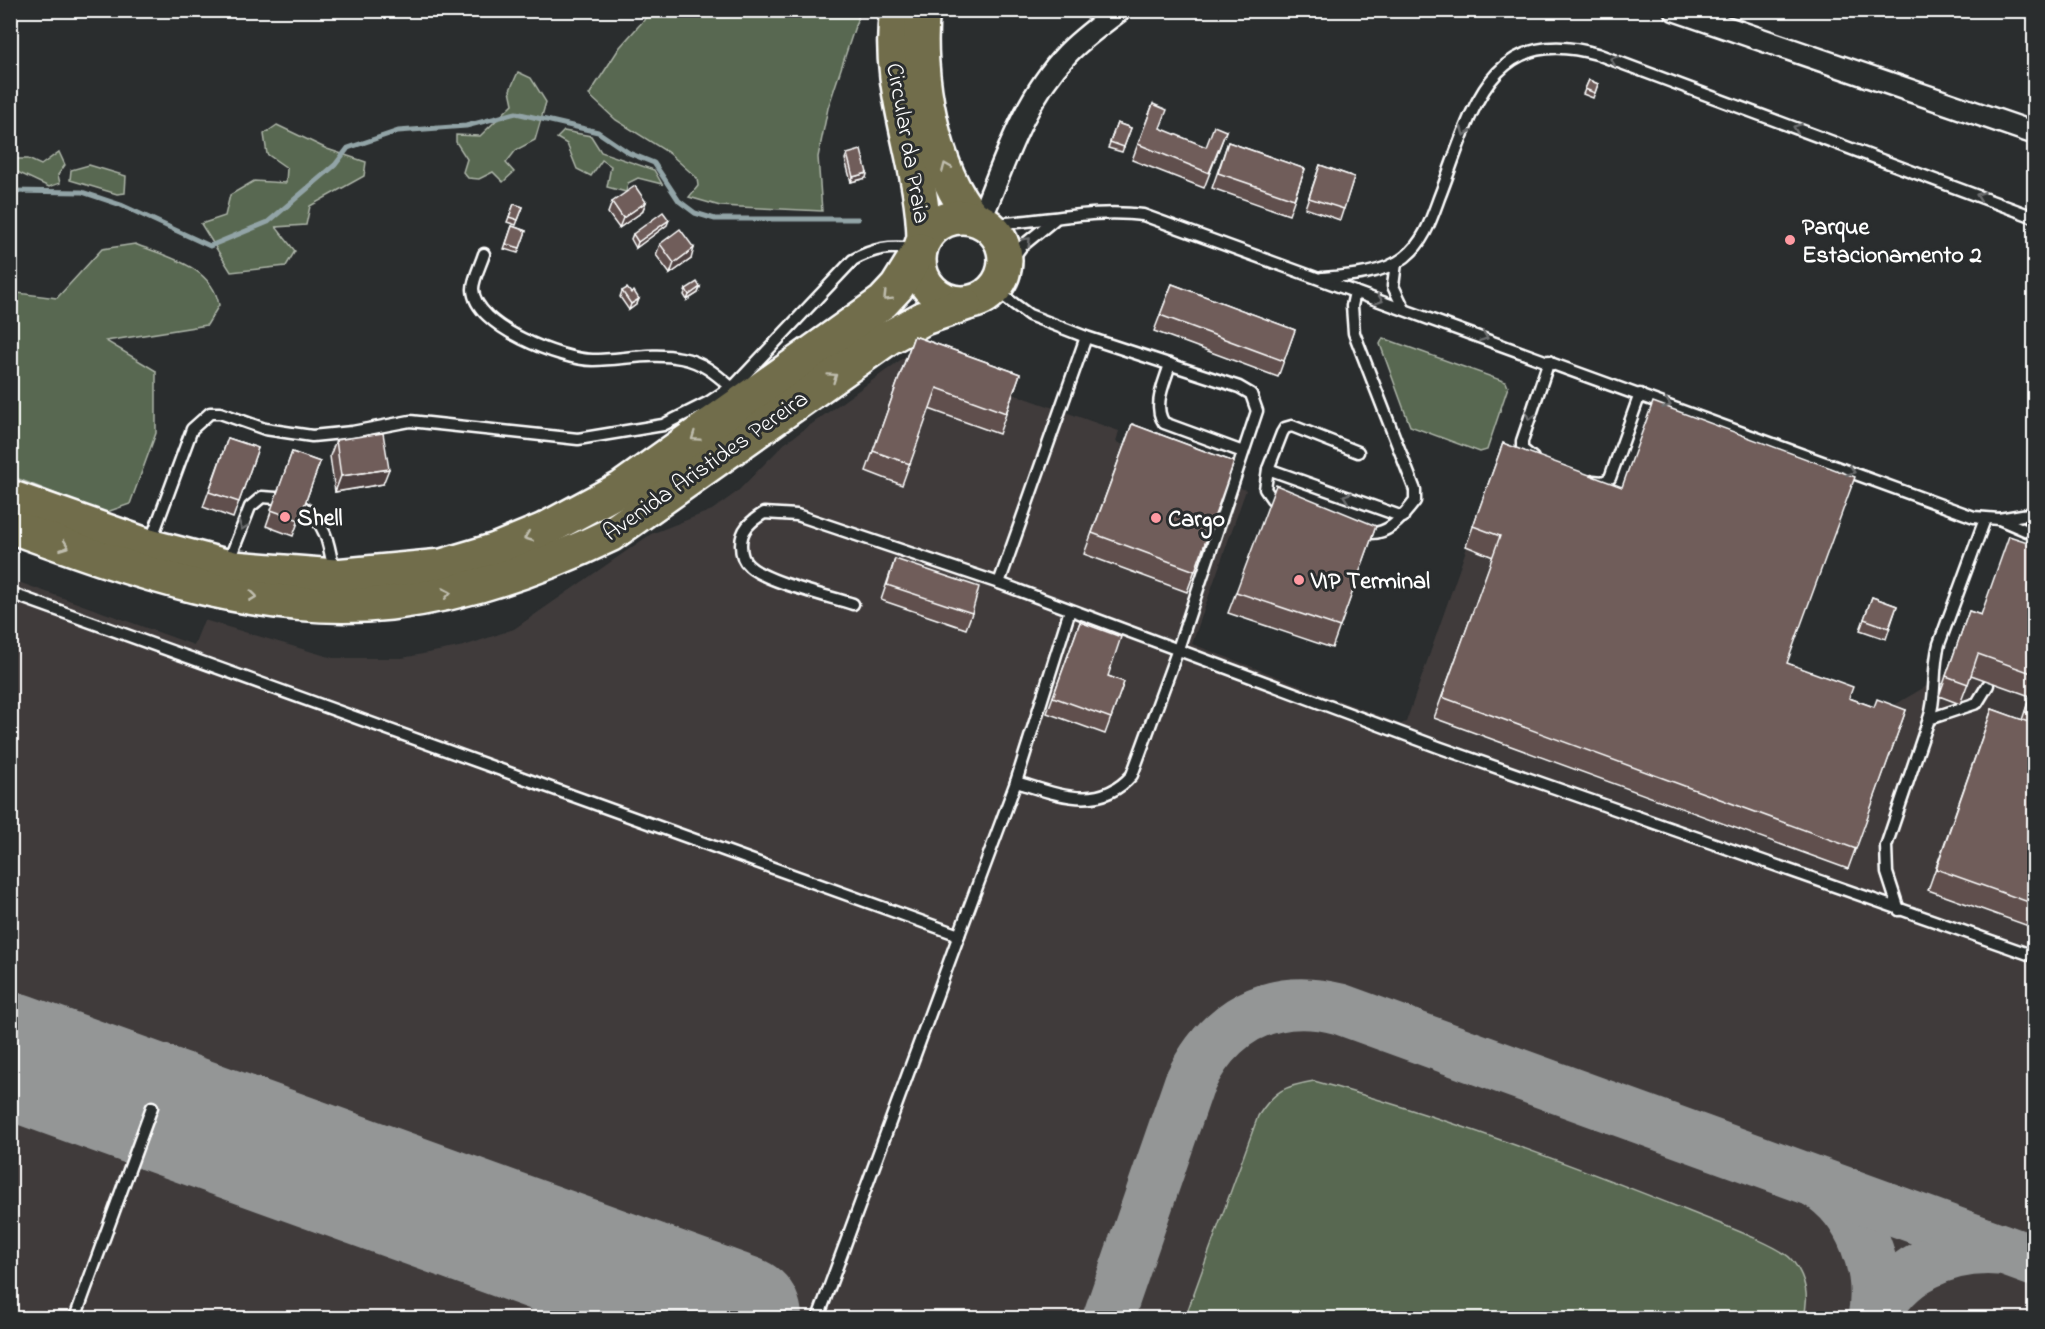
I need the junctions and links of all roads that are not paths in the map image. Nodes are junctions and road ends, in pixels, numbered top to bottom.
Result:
1 (897, 10) edge
2 (923, 10) edge
3 (1120, 10) edge
4 (1675, 10) edge
5 (2034, 133) edge
6 (2034, 217) edge
7 (1057, 218) junction
8 (980, 221) junction
9 (922, 244) junction
10 (484, 254) dead end
11 (1396, 264) junction
12 (1316, 278) junction
13 (988, 288) junction
14 (1355, 292) junction
15 (1404, 309) junction
16 (1086, 337) junction
17 (1549, 361) junction
18 (1170, 364) junction
19 (731, 387) junction
20 (1640, 394) junction
21 (1243, 452) junction
22 (1358, 452) dead end
23 (1548, 464) edge
24 (1268, 469) junction
25 (1577, 475) edge
26 (10, 497) edge
27 (276, 498) edge
28 (303, 507) edge
29 (1293, 507) edge
30 (2034, 513) edge
31 (1402, 517) junction
32 (1985, 519) junction
33 (1999, 519) junction
34 (10, 526) edge
35 (1345, 526) edge
36 (2034, 534) edge
37 (149, 546) junction
38 (214, 564) junction
39 (335, 576) junction
40 (999, 583) junction
41 (10, 593) edge
42 (853, 604) dead end
43 (1070, 610) junction
44 (1178, 649) junction
45 (1988, 685) dead end
46 (1929, 719) junction
47 (1016, 782) junction
48 (1899, 910) junction
49 (958, 935) junction
50 (2034, 956) edge
51 (152, 1107) dead end
52 (75, 1318) edge
53 (818, 1318) edge

1 - 9 highway, Circular da Praia
8 -> 2 highway, Circular da Praia
3 - 8 street
4 - 5 street
6 -> 11 lane
7 - 8 lane
7 - 12 lane
13 -> 7 lane
8 - 9 highway
8 - 13 highway
9 - 13 highway
9 - 19 lane
9 -> 39 highway, Avenida Aristides Pereira
10 - 19 lane
11 - 12 lane
11 - 15 lane
12 - 14 lane
13 - 16 lane
34 -> 13 highway, Avenida Aristides Pereira
14 -> 15 lane
14 - 31 lane
15 -> 17 lane
16 - 18 lane
16 - 40 lane
17 - 20 lane
17 -> 23 lane
18 - 21 lane
18 - 21 lane
19 - 37 lane
20 - 25 lane
20 -> 32 lane
21 - 44 lane
22 - 24 lane
24 - 29 lane
31 -> 24 lane
26 - 37 highway, Avenida Aristides Pereira
27 -> 38 lane
28 - 39 lane
30 - 33 lane
31 - 35 lane
32 - 33 lane
32 - 46 lane
33 - 36 lane
37 - 38 highway, Avenida Aristides Pereira
38 - 39 highway, Avenida Aristides Pereira
40 - 42 lane
40 - 43 lane
41 - 49 lane
43 - 44 lane
43 - 47 lane
44 - 47 lane
44 - 48 lane
45 - 46 lane
46 - 48 lane
47 - 49 lane
48 - 50 lane
49 - 53 lane
51 - 52 lane

